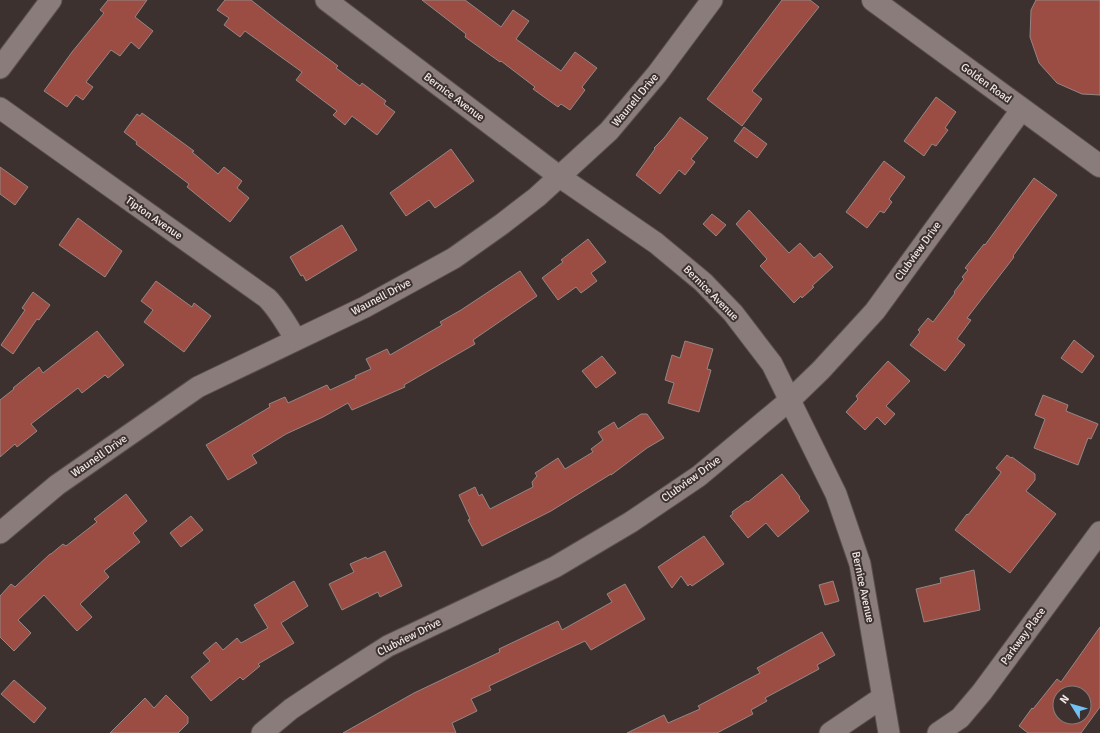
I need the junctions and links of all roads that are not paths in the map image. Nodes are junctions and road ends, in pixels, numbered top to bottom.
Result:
1 (51, 0) edge
2 (326, 0) edge
3 (712, 0) edge
4 (873, 0) edge
5 (0, 68) edge
6 (0, 108) edge
7 (1022, 109) junction
8 (1100, 166) edge
9 (560, 176) junction
10 (296, 340) junction
11 (790, 400) junction
12 (1100, 532) edge
13 (0, 533) edge
14 (883, 698) junction
15 (262, 733) edge
16 (830, 733) edge
17 (889, 733) edge
18 (938, 733) edge

1 - 5 street
2 - 9 street, Bernice Avenue
3 - 9 street, Waunell Drive
4 - 7 street, Golden Road
6 - 10 street, Tipton Avenue
7 - 8 street, Golden Road
7 - 11 street, Clubview Drive
9 - 10 street, Waunell Drive
9 - 11 street, Bernice Avenue
10 - 13 street, Waunell Drive
11 - 14 street, Bernice Avenue
11 - 15 street, Clubview Drive
12 - 18 street, Parkway Place
14 - 16 street
14 - 17 street, Bernice Avenue

